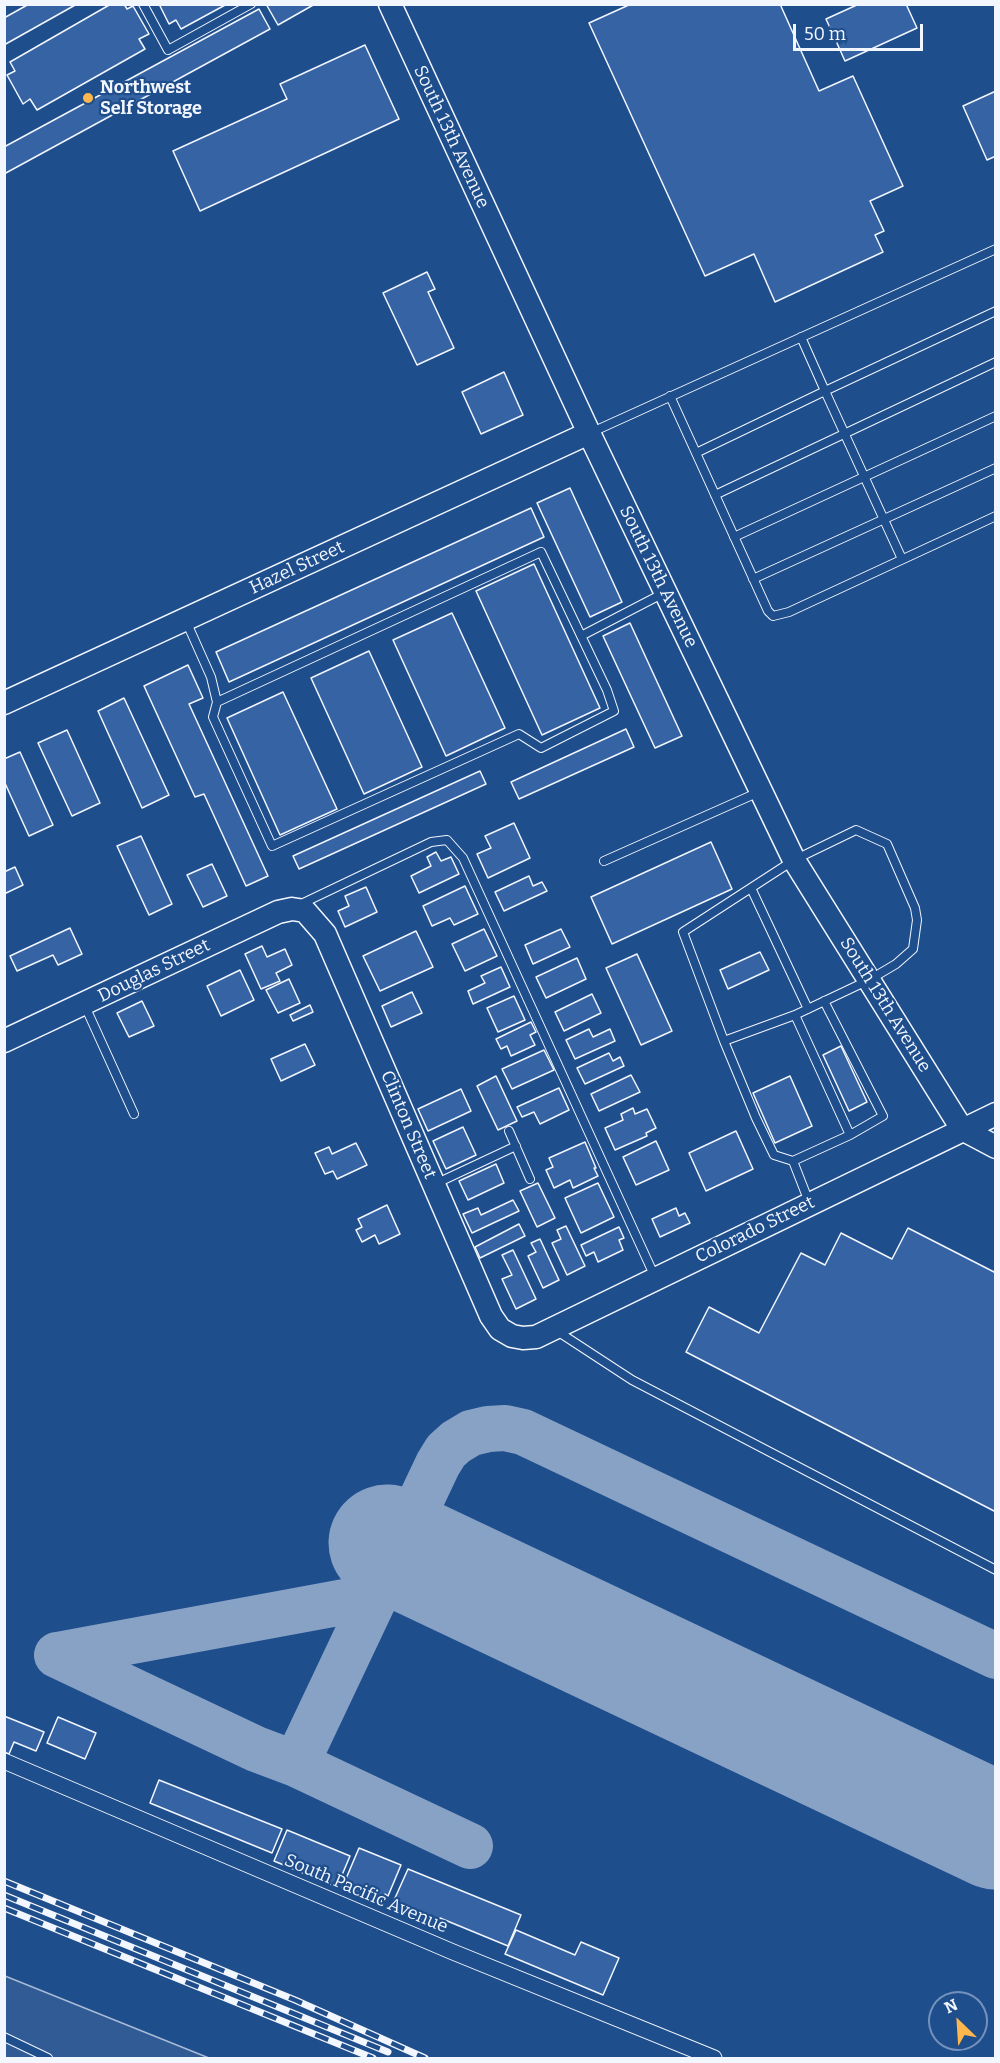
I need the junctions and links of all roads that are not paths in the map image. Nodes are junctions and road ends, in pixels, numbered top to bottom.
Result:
1 (143, 4) edge
2 (250, 4) edge
3 (390, 4) edge
4 (996, 249) edge
5 (996, 311) edge
6 (801, 337) junction
7 (996, 362) edge
8 (825, 391) junction
9 (670, 396) junction
10 (996, 416) edge
11 (589, 433) junction
12 (844, 434) junction
13 (696, 453) junction
14 (996, 468) edge
15 (864, 477) junction
16 (715, 495) junction
17 (996, 516) edge
18 (884, 520) junction
19 (734, 537) junction
20 (902, 559) junction
21 (753, 579) junction
22 (665, 592) junction
23 (185, 620) junction
24 (581, 636) junction
25 (5, 701) edge
26 (217, 702) junction
27 (761, 791) junction
28 (794, 860) junction
29 (604, 861) dead end
30 (751, 888) junction
31 (298, 910) junction
32 (869, 980) junction
33 (824, 1001) junction
34 (84, 1005) junction
35 (808, 1009) junction
36 (795, 1015) junction
37 (4, 1041) edge
38 (724, 1041) junction
39 (134, 1114) dead end
40 (996, 1114) edge
41 (962, 1129) junction
42 (509, 1131) dead end
43 (850, 1136) junction
44 (516, 1146) junction
45 (996, 1147) edge
46 (793, 1161) junction
47 (530, 1179) dead end
48 (434, 1185) junction
49 (809, 1203) junction
50 (656, 1278) junction
51 (553, 1329) junction
52 (512, 1336) joint
53 (996, 1570) edge
54 (4, 1761) edge
55 (4, 2037) edge
56 (48, 2058) edge
57 (714, 2058) edge

1 - 2 lane
3 - 11 street, South 13th Avenue
4 - 6 lane
5 - 8 lane
6 - 8 lane
6 - 9 lane
7 - 12 lane
8 - 12 lane
8 - 13 lane
9 - 11 lane
9 - 13 lane
10 - 15 lane
11 - 22 street, South 13th Avenue
11 - 23 street, Hazel Street
12 - 15 lane
12 - 16 lane
13 - 16 lane
14 - 18 lane
15 - 18 lane
15 - 19 lane
16 - 19 lane
17 - 20 lane
18 - 20 lane
18 - 21 lane
19 - 21 lane
20 - 21 lane
22 - 24 lane
22 - 27 street, South 13th Avenue
23 - 25 street, Hazel Street
23 - 26 lane
24 - 26 lane
24 - 26 lane
27 - 28 street, South 13th Avenue
27 - 29 lane
28 - 30 lane
28 - 32 street, South 13th Avenue
28 - 32 lane
30 - 35 lane
30 - 38 lane
31 - 34 street, Douglas Street
31 - 48 street, Clinton Street
31 - 50 lane
32 - 33 lane
32 - 41 street, South 13th Avenue
33 - 35 lane
33 - 43 lane
34 - 37 street, Douglas Street
34 - 39 lane
35 - 36 lane
36 - 38 lane
36 - 43 lane
38 - 46 lane
40 - 41 street, Colorado Street
41 - 45 street
41 - 49 street, Colorado Street
42 - 44 lane
43 - 46 lane
44 - 47 lane
44 - 48 lane
46 - 49 lane
48 - 52 street, Clinton Street
49 - 50 street, Colorado Street
50 - 51 street, Colorado Street
51 - 52 street, Colorado Street
51 - 53 lane
54 - 57 street, South Pacific Avenue
55 - 56 lane

